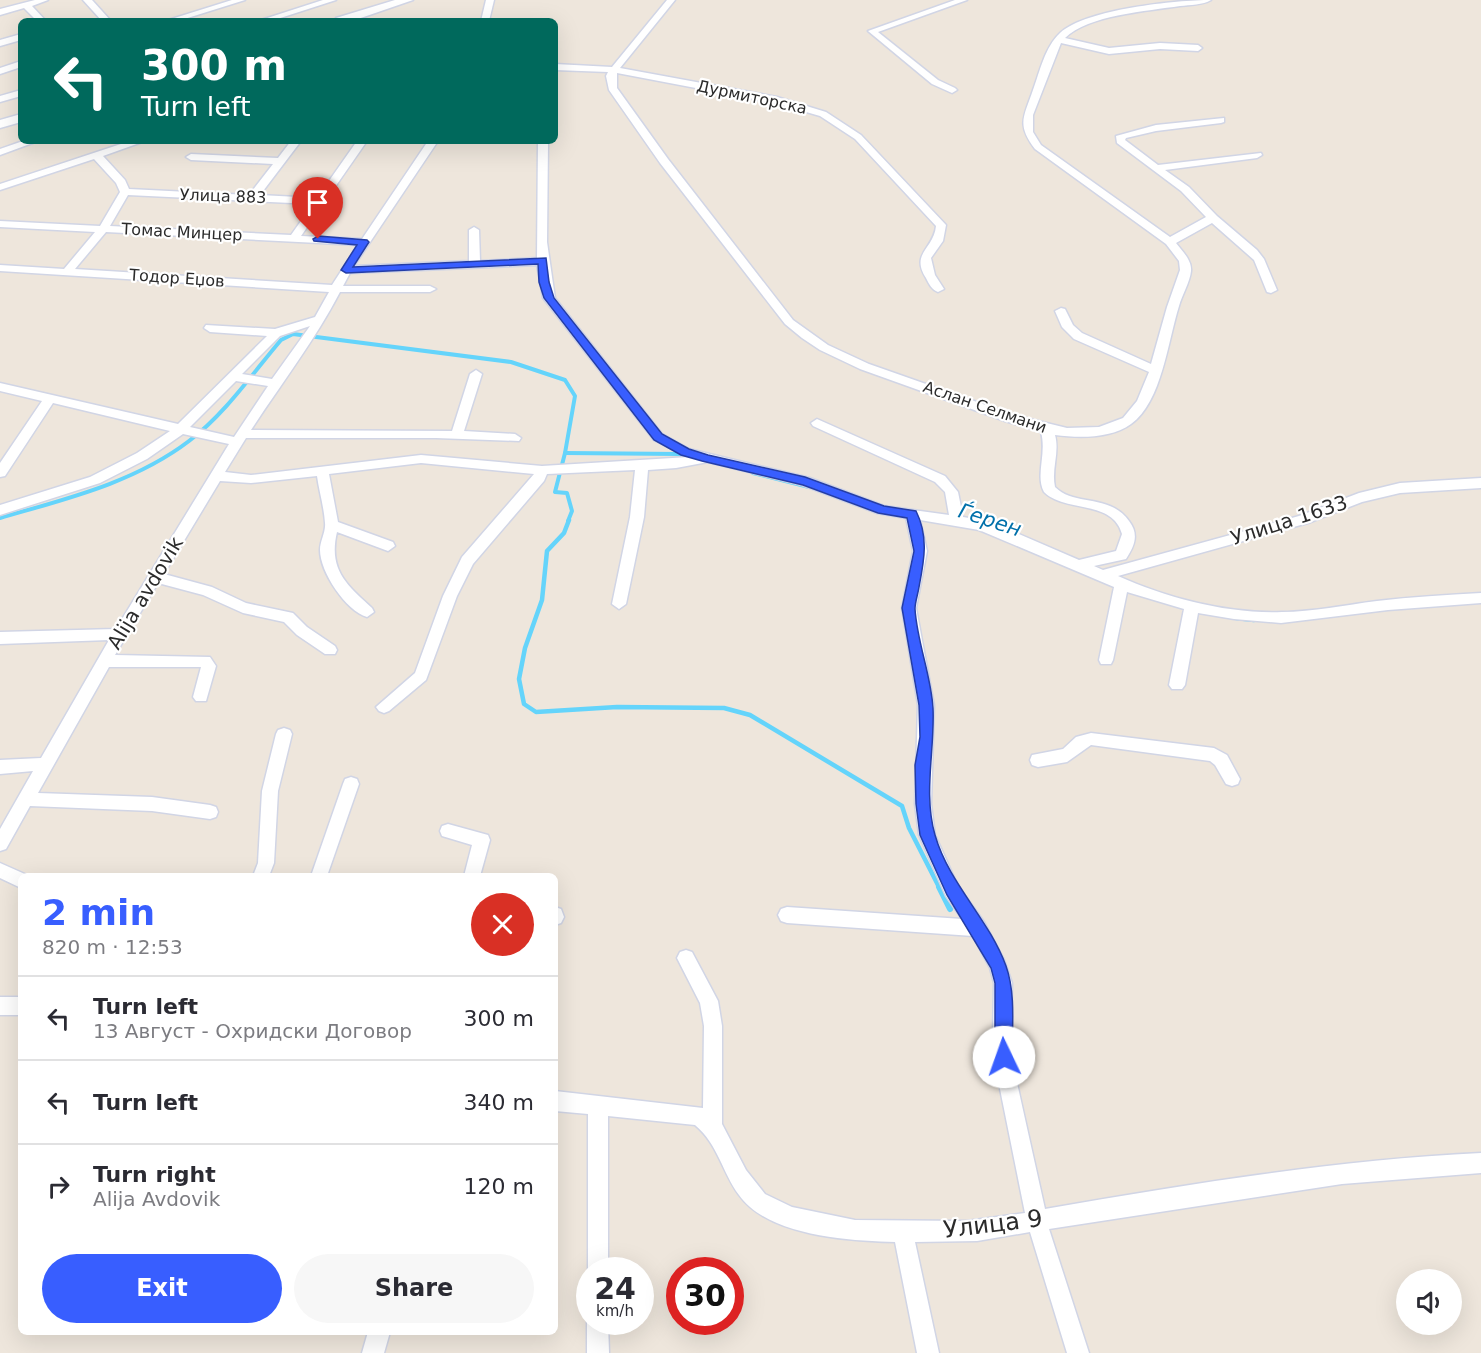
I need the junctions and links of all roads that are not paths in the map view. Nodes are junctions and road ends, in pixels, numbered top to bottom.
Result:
1 (44, 0) edge
2 (87, 0) edge
3 (241, 0) edge
4 (332, 0) edge
5 (407, 0) edge
6 (489, 0) edge
7 (671, 0) edge
8 (963, 0) edge
9 (1207, 0) edge
10 (26, 5) junction
11 (0, 12) edge
12 (39, 18) edge
13 (104, 18) edge
14 (179, 18) edge
15 (272, 18) edge
16 (350, 18) edge
17 (486, 18) edge
18 (18, 38) edge
19 (1059, 40) junction
20 (0, 43) edge
21 (1198, 48) dead end
22 (18, 65) edge
23 (558, 68) edge
24 (614, 70) junction
25 (0, 71) edge
26 (952, 90) dead end
27 (18, 94) edge
28 (0, 99) edge
29 (18, 119) edge
30 (1221, 120) dead end
31 (0, 124) edge
32 (24, 144) edge
33 (131, 144) edge
34 (294, 144) edge
35 (360, 144) edge
36 (431, 144) edge
37 (543, 144) edge
38 (0, 152) edge
39 (96, 155) junction
40 (1257, 155) dead end
41 (191, 157) dead end
42 (280, 161) junction
43 (1155, 168) junction
44 (0, 187) edge
45 (125, 192) junction
46 (253, 197) junction
47 (320, 201) junction
48 (1213, 218) junction
49 (0, 224) edge
50 (104, 228) junction
51 (474, 230) dead end
52 (295, 237) junction
53 (364, 242) junction
54 (1170, 242) junction
55 (543, 261) junction
56 (475, 264) junction
57 (0, 268) edge
58 (346, 270) junction
59 (68, 271) junction
60 (338, 289) junction
61 (430, 289) dead end
62 (938, 289) dead end
63 (1271, 290) dead end
64 (1061, 311) dead end
65 (317, 324) junction
66 (210, 328) dead end
67 (276, 333) junction
68 (1154, 370) junction
69 (476, 374) dead end
70 (234, 377) junction
71 (276, 383) junction
72 (0, 387) edge
73 (50, 398) junction
74 (818, 423) dead end
75 (187, 429) junction
76 (1047, 429) junction
77 (457, 435) junction
78 (239, 438) junction
79 (515, 438) dead end
80 (706, 459) junction
81 (642, 466) junction
82 (322, 470) junction
83 (548, 470) junction
84 (0, 473) edge
85 (217, 476) junction
86 (1481, 483) edge
87 (0, 510) edge
88 (956, 520) junction
89 (914, 522) junction
90 (332, 525) junction
91 (388, 546) dead end
92 (1077, 565) junction
93 (1101, 576) junction
94 (154, 577) junction
95 (1122, 584) junction
96 (1481, 598) edge
97 (619, 604) dead end
98 (1191, 606) junction
99 (367, 612) dead end
100 (120, 634) junction
101 (0, 638) edge
102 (330, 650) dead end
103 (1106, 660) dead end
104 (105, 661) junction
105 (1177, 685) dead end
106 (201, 697) dead end
107 (384, 706) dead end
108 (284, 734) dead end
109 (1038, 760) dead end
110 (46, 764) junction
111 (0, 767) edge
112 (1232, 779) dead end
113 (351, 784) dead end
114 (27, 799) junction
115 (210, 812) dead end
116 (448, 831) dead end
117 (0, 844) edge
118 (0, 870) edge
119 (262, 873) edge
120 (321, 873) edge
121 (473, 873) edge
122 (18, 879) edge
123 (787, 915) dead end
124 (978, 928) junction
125 (686, 958) dead end
126 (0, 1006) edge
127 (18, 1006) edge
128 (558, 1101) edge
129 (598, 1106) junction
130 (712, 1124) junction
131 (1481, 1163) edge
132 (1037, 1219) junction
133 (903, 1233) junction
134 (598, 1257) edge
135 (378, 1335) edge
136 (598, 1335) edge
137 (373, 1353) edge
138 (598, 1353) edge
139 (928, 1353) edge
140 (1078, 1353) edge

1 - 10 street
2 - 13 street
3 - 14 street
4 - 15 street
5 - 16 main road
6 - 17 street
7 - 24 street
8 - 26 street
9 - 19 street
10 - 11 street
10 - 12 street
18 - 20 street
19 - 21 street
19 - 54 street, Аслан Селмани
22 - 25 street
23 - 24 street, Дурмиторска
24 - 62 street, Дурмиторска
24 - 76 street, Аслан Селмани
27 - 28 street
29 - 31 main road
30 - 43 street
32 - 38 street
33 - 39 street
34 - 42 street
35 - 47 street
36 - 53 street
37 - 55 street
39 - 44 street
39 - 45 street
40 - 43 street
41 - 42 street
42 - 46 street
43 - 48 street
45 - 46 street, Улица 883
45 - 50 street
46 - 47 street, Улица 883
47 - 52 street
48 - 54 street
48 - 63 street
49 - 50 street, Томас Минцер
50 - 52 street, Томас Минцер
50 - 59 street
51 - 56 street
52 - 53 street, Томас Минцер
53 - 58 street
54 - 68 street, Аслан Селмани
55 - 56 street
55 - 80 street
56 - 58 street
57 - 59 street, Тодор Еџов
58 - 60 street
59 - 60 street, Тодор Еџов
60 - 61 street, Тодор Еџов
60 - 65 street
64 - 68 street
65 - 67 street
65 - 71 street, Alija avdovik
66 - 67 street
67 - 70 street
68 - 76 street, Аслан Селмани
69 - 77 street
70 - 71 street
70 - 75 street
71 - 78 street, Alija avdovik
72 - 73 street
73 - 75 street
73 - 84 street
74 - 88 street
75 - 78 street
75 - 87 street
76 - 92 street
77 - 78 street
77 - 79 street
78 - 85 street, Alija avdovik
80 - 81 street
80 - 89 street
81 - 83 street
81 - 97 street
82 - 83 street
82 - 85 street
82 - 90 street
83 - 107 street
85 - 94 street, Alija avdovik
86 - 93 street, Улица 1633
88 - 89 street
88 - 92 street
89 - 124 street
90 - 91 street
90 - 99 street
92 - 93 street
93 - 95 street
94 - 100 street, Alija avdovik
94 - 102 street
95 - 98 street
95 - 103 street
96 - 98 street
98 - 105 street
100 - 101 street
100 - 104 street, Alija avdovik
104 - 106 street
104 - 110 street, Alija avdovik
108 - 119 street
109 - 112 street
110 - 111 street
110 - 114 street, Alija avdovik
113 - 120 street
114 - 115 street
114 - 117 street, Alija avdovik
116 - 121 street
118 - 122 street
123 - 124 street
124 - 132 street
125 - 130 street
126 - 127 street
128 - 129 street
129 - 130 street
129 - 134 street
130 - 133 street, Улица 9
131 - 132 street, Улица 9
132 - 133 street, Улица 9
132 - 140 street
133 - 139 street
135 - 137 street
136 - 138 street

